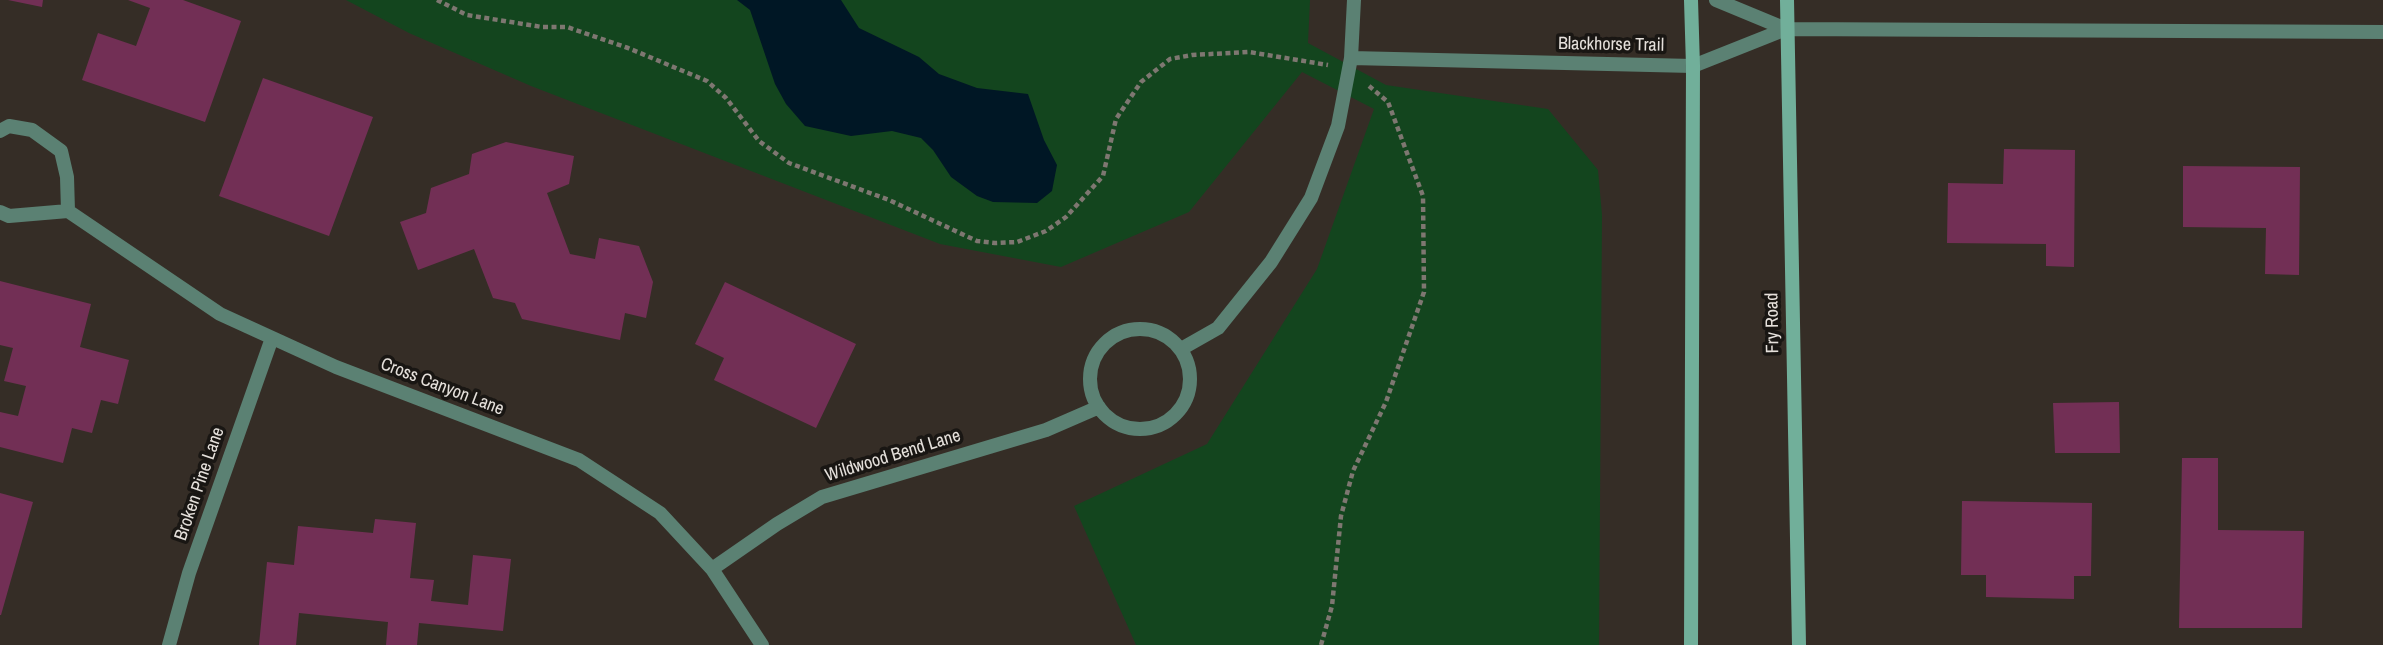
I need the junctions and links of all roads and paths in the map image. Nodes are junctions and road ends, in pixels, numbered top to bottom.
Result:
1 (437, 0) edge
2 (1354, 0) edge
3 (1691, 0) edge
4 (1716, 0) edge
5 (1787, 0) edge
6 (1786, 29) junction
7 (2383, 33) edge
8 (1350, 64) junction
9 (1693, 66) junction
10 (0, 131) edge
11 (68, 211) junction
12 (0, 212) edge
13 (272, 338) junction
14 (1181, 349) junction
15 (1099, 407) junction
16 (712, 569) junction
17 (169, 645) edge
18 (762, 645) edge
19 (1321, 645) edge
20 (1691, 645) edge
21 (1799, 645) edge

1 - 8 path
2 - 8 street
3 - 9 main road
4 - 6 street
5 - 6 main road, Fry Road
6 - 7 street
6 - 9 street, Blackhorse Trail
6 - 21 main road, Fry Road
8 - 9 street, Blackhorse Trail
8 - 14 street
8 - 19 path
9 - 20 main road
10 - 11 street
11 - 12 street
11 - 13 street, Cross Canyon Lane
13 - 16 street, Cross Canyon Lane
13 - 17 street, Broken Pine Lane
14 - 15 street
14 - 15 street
15 - 16 street, Wildwood Bend Lane
16 - 18 street, Cross Canyon Lane

